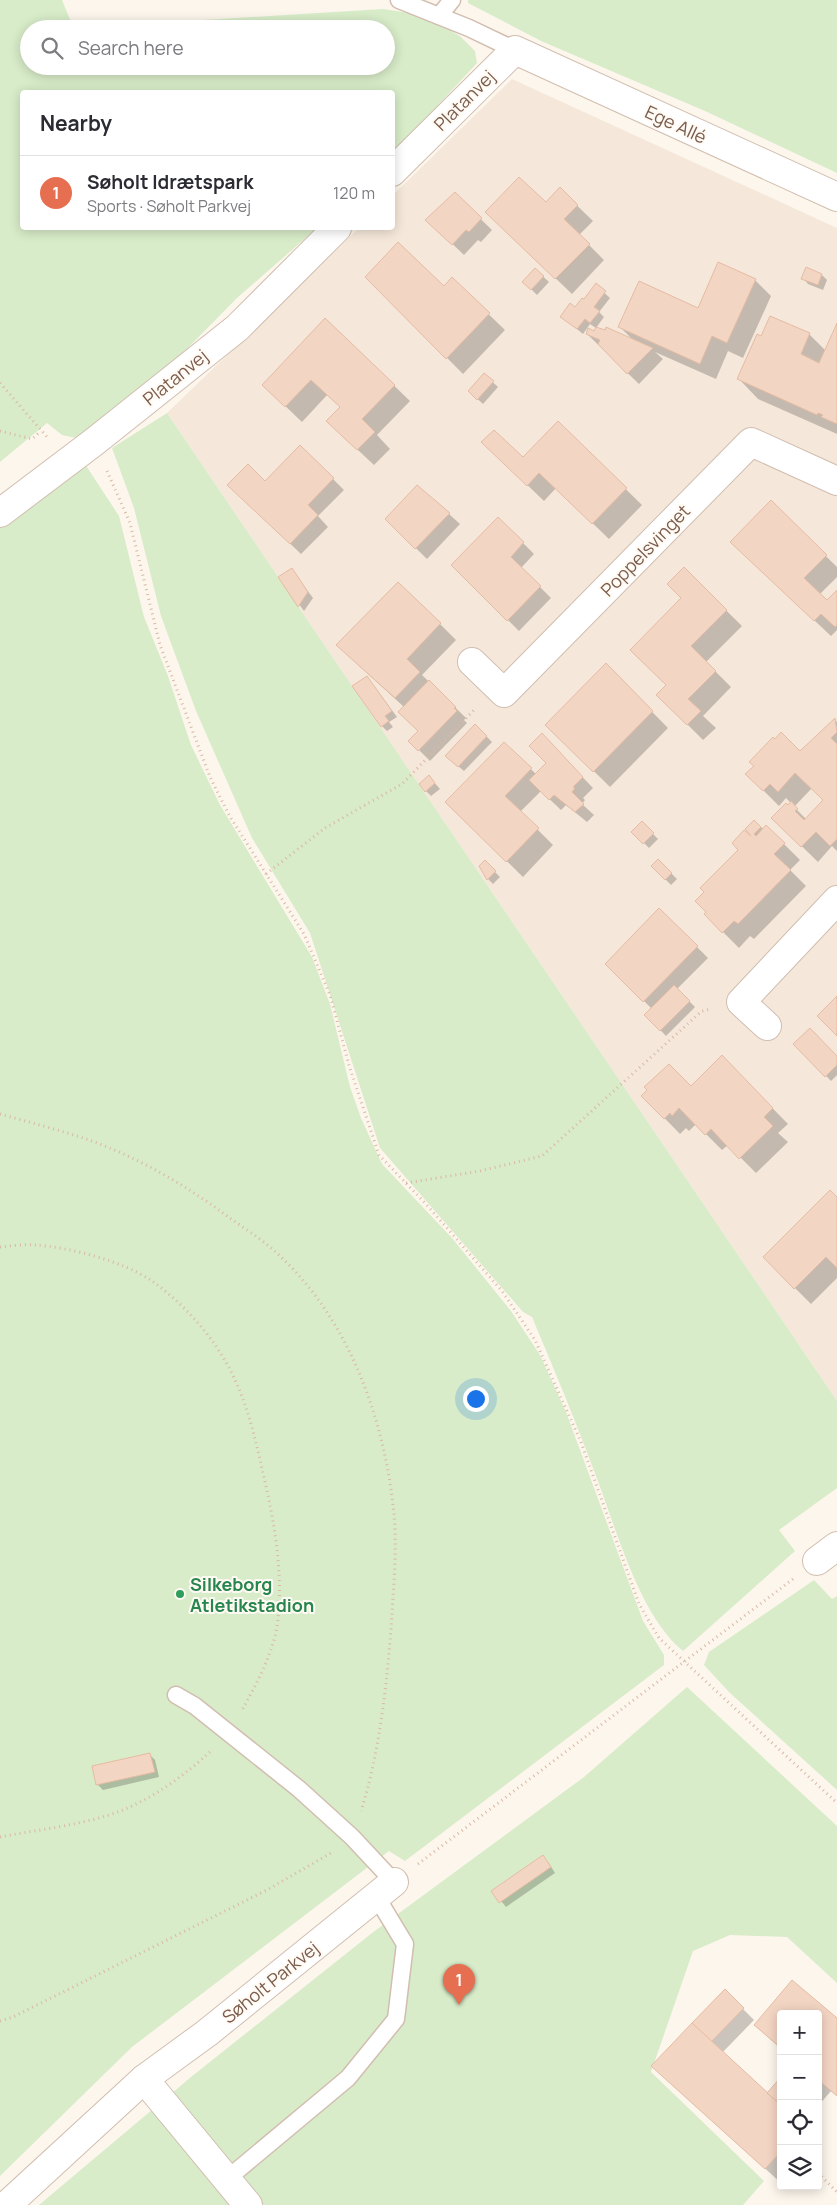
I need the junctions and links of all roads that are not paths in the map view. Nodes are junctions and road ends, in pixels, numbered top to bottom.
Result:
1 (399, 0) edge
2 (452, 0) edge
3 (439, 16) junction
4 (515, 50) junction
5 (395, 169) edge
6 (837, 198) edge
7 (335, 230) edge
8 (837, 481) edge
9 (0, 512) edge
10 (472, 662) dead end
11 (837, 900) edge
12 (767, 1026) dead end
13 (176, 1695) dead end
14 (385, 1889) junction
15 (144, 2079) junction
16 (235, 2196) edge
17 (7, 2205) edge

1 - 3 lane
2 - 3 lane
3 - 4 lane
4 - 5 street, Platanvej
4 - 6 street, Ege Allé
7 - 9 street, Platanvej
8 - 10 street, Poppelsvinget
11 - 12 street
13 - 14 lane
14 - 15 street, Søholt Parkvej
14 - 16 lane
15 - 16 street
15 - 17 street, Søholt Parkvej

